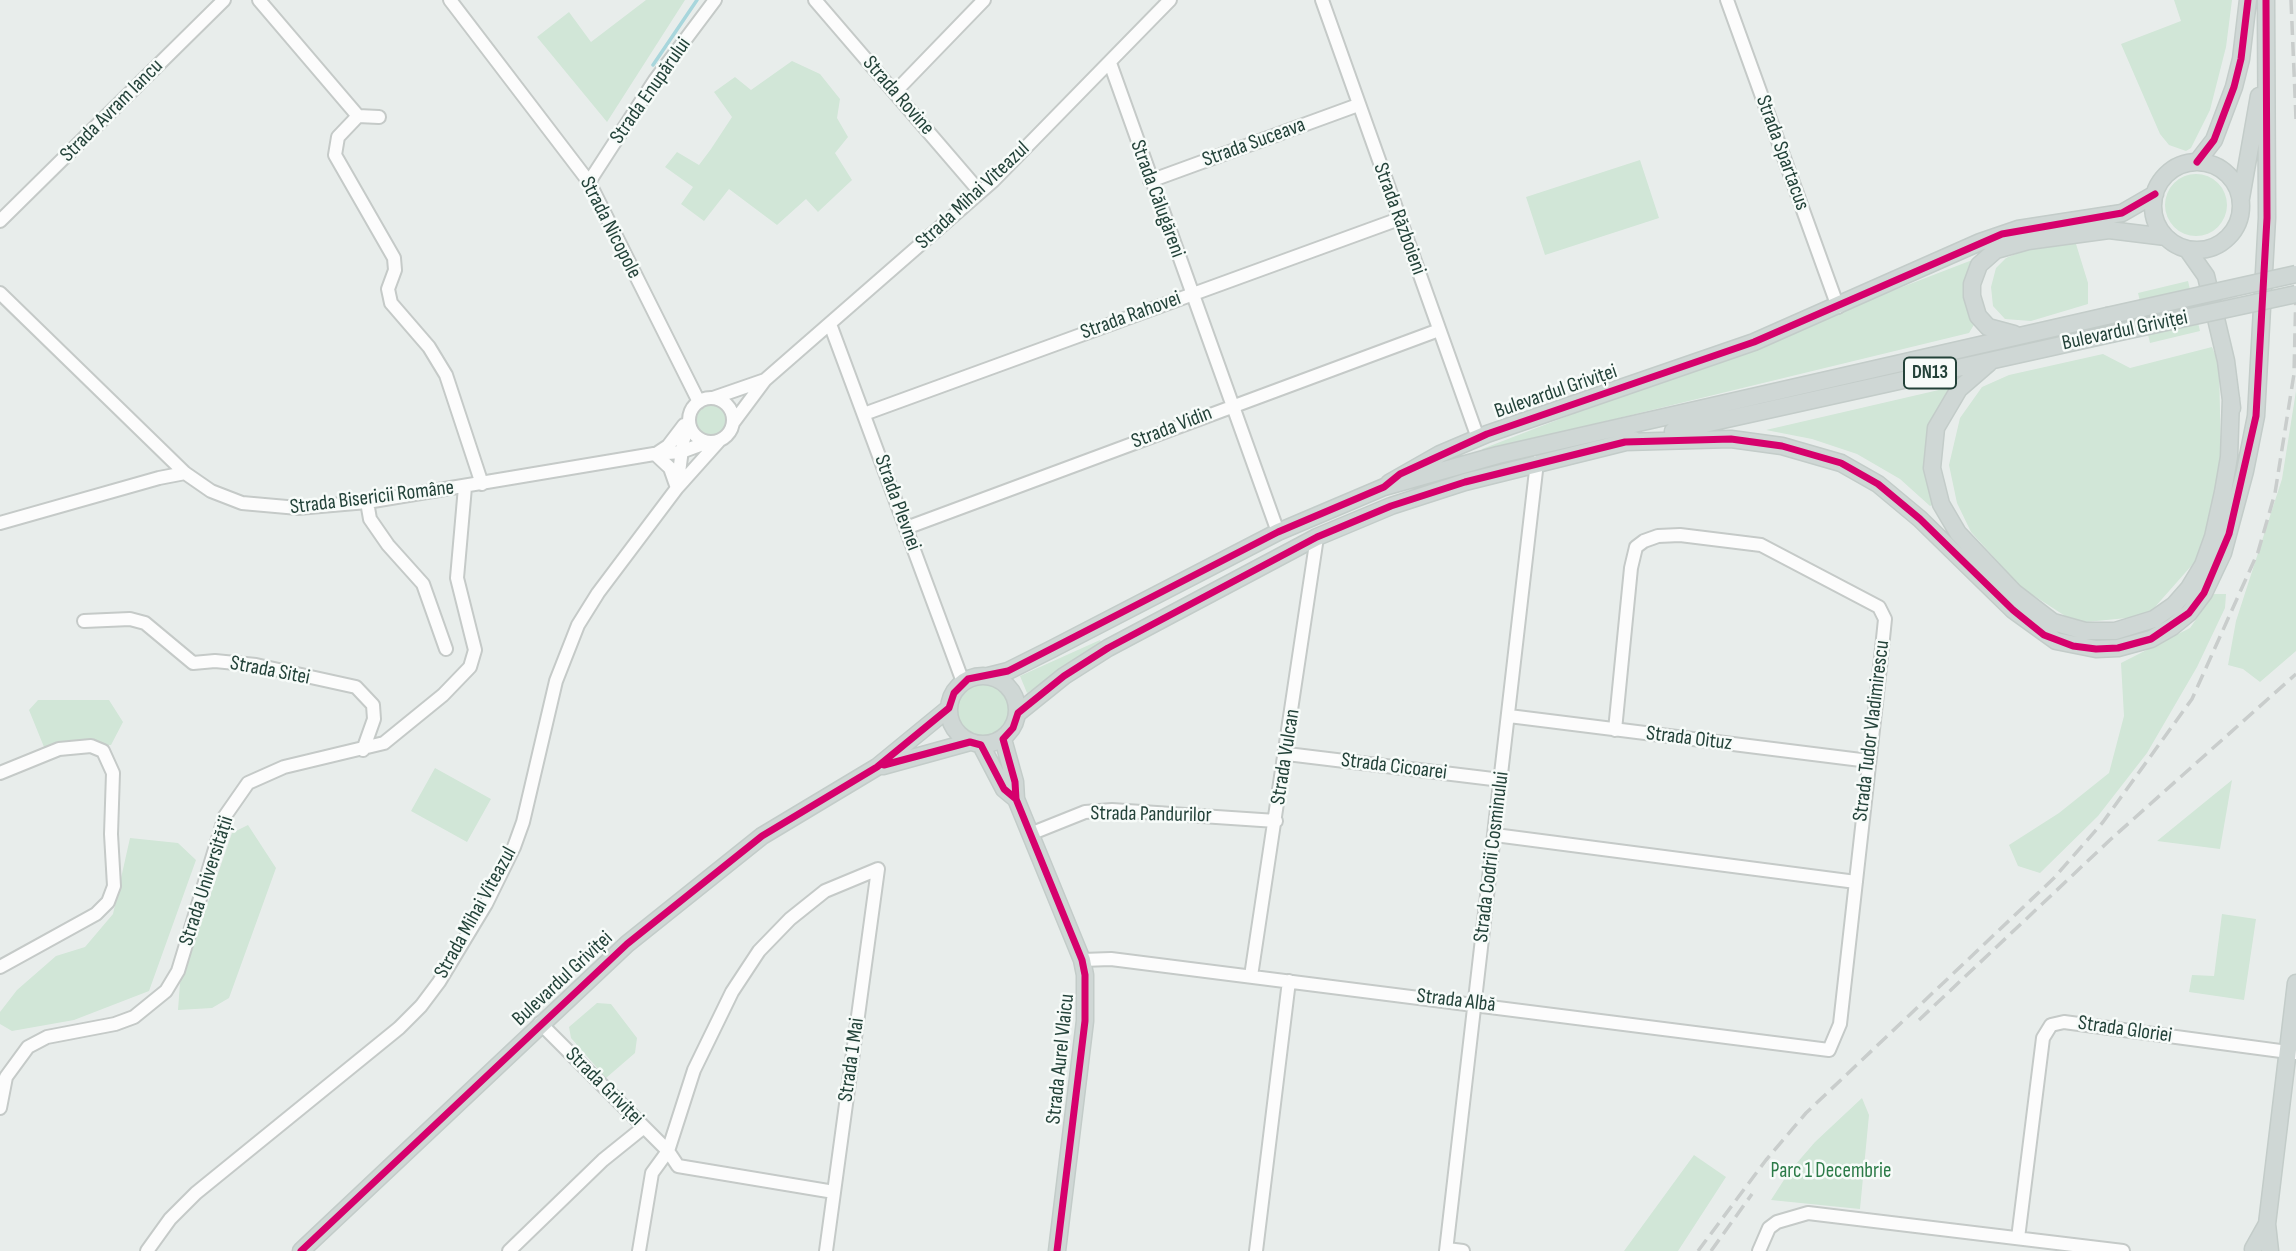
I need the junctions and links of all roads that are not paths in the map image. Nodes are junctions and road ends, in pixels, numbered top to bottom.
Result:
1 (224, 0) edge
2 (259, 0) edge
3 (450, 0) edge
4 (715, 0) edge
5 (984, 0) edge
6 (1170, 0) edge
7 (1322, 0) edge
8 (1727, 0) edge
9 (2248, 0) edge
10 (2265, 0) edge
11 (816, 1) edge
12 (1110, 63) junction
13 (895, 92) junction
14 (1358, 105) junction
15 (358, 116) junction
16 (379, 117) dead end
17 (2197, 162) junction
18 (1150, 181) junction
19 (589, 182) junction
20 (980, 192) junction
21 (2155, 194) junction
22 (2241, 200) junction
23 (1399, 219) junction
24 (0, 221) edge
25 (2166, 237) junction
26 (2219, 244) junction
27 (2187, 249) junction
28 (2296, 274) edge
29 (2206, 276) junction
30 (0, 293) edge
31 (1191, 294) junction
32 (2296, 294) edge
33 (1838, 307) junction
34 (830, 324) junction
35 (1439, 330) junction
36 (2037, 332) junction
37 (1996, 358) junction
38 (765, 380) junction
39 (2231, 398) junction
40 (705, 400) junction
41 (1232, 405) junction
42 (864, 414) junction
43 (689, 420) junction
44 (733, 423) junction
45 (1478, 438) junction
46 (713, 441) junction
47 (1625, 442) junction
48 (681, 452) junction
49 (655, 454) junction
50 (1537, 462) junction
51 (185, 473) junction
52 (482, 484) junction
53 (465, 487) junction
54 (1384, 487) junction
55 (677, 488) junction
56 (367, 502) junction
57 (0, 523) edge
58 (905, 528) junction
59 (1278, 532) junction
60 (1317, 537) junction
61 (2217, 566) junction
62 (84, 621) dead end
63 (446, 649) dead end
64 (988, 676) junction
65 (963, 682) junction
66 (949, 708) junction
67 (1018, 713) junction
68 (1509, 716) junction
69 (1615, 730) junction
70 (1003, 739) junction
71 (976, 743) junction
72 (363, 750) junction
73 (1287, 754) junction
74 (1868, 761) junction
75 (877, 767) junction
76 (0, 773) edge
77 (1501, 780) junction
78 (1016, 799) junction
79 (1276, 821) junction
80 (1030, 834) junction
81 (1495, 835) junction
82 (1856, 882) junction
83 (1082, 960) junction
84 (0, 967) edge
85 (1251, 976) junction
86 (1289, 981) junction
87 (2296, 983) edge
88 (1475, 1003) junction
89 (540, 1023) junction
90 (1829, 1051) joint
91 (2292, 1053) edge
92 (0, 1108) edge
93 (644, 1127) junction
94 (668, 1151) junction
95 (834, 1192) junction
96 (2018, 1238) junction
97 (1446, 1250) edge
98 (148, 1251) edge
99 (301, 1251) edge
100 (509, 1251) edge
101 (639, 1251) edge
102 (826, 1251) edge
103 (1057, 1251) edge
104 (1256, 1251) edge
105 (1463, 1251) edge
106 (1759, 1251) edge
107 (2123, 1251) edge
108 (2260, 1251) edge

1 - 24 street, Strada Avram Iancu
2 - 15 street
3 - 19 street, Strada Nicopole
4 - 19 street, Strada Enupărului
5 - 13 street
6 - 12 street, Strada Mihai Viteazul
7 - 14 street, Strada Războieni
8 - 33 street, Strada Spartacus
9 - 17 main road
10 - 22 main road
10 - 61 main road
11 - 13 street, Strada Rovine
12 - 18 street, Strada Călugăreni
12 - 20 street, Strada Mihai Viteazul
13 - 20 street, Strada Rovine
14 - 18 street, Strada Suceava
14 - 23 street, Strada Războieni
15 - 16 street
15 - 52 street
17 - 21 main road
17 - 22 main road
18 - 31 street, Strada Călugăreni
19 - 40 street, Strada Nicopole
20 - 34 street, Strada Mihai Viteazul
21 - 25 main road
21 - 33 main road, Bulevardul Griviței
22 - 26 main road
23 - 31 street, Strada Rahovei
23 - 35 street, Strada Războieni
25 - 27 main road
25 - 36 main road
26 - 27 main road
26 - 29 main road
27 - 29 main road
28 - 36 main road, Bulevardul Griviței / DN13, bridge
29 - 39 main road
30 - 51 street, Strada Bisericii Române
31 - 41 street, Strada Călugăreni
31 - 42 street, Strada Rahovei
32 - 37 main road, Bulevardul Griviței / DN13, bridge
33 - 45 main road, Bulevardul Griviței
34 - 38 street, Strada Mihai Viteazul
34 - 42 street, Strada Plevnei
35 - 41 street, Strada Vidin
35 - 45 street, Strada Războieni
36 - 54 main road, Bulevardul Griviței / DN13
37 - 39 main road
37 - 47 main road, Bulevardul Griviței / DN13
38 - 40 street, Strada Mihai Viteazul
38 - 44 street, Strada Mihai Viteazul
39 - 61 main road
40 - 43 street
40 - 44 street
41 - 58 street, Strada Vidin
41 - 59 street, Strada Călugăreni
42 - 58 street, Strada Plevnei
43 - 46 street
43 - 48 street
43 - 49 street
44 - 46 street
45 - 54 main road, Bulevardul Griviței
46 - 48 street, Strada Bisericii Române
46 - 55 street, Strada Mihai Viteazul
47 - 50 main road, Bulevardul Griviței
47 - 61 main road
48 - 49 street, Strada Bisericii Române
48 - 55 street
49 - 52 street, Strada Bisericii Române
49 - 55 street
50 - 60 main road, Bulevardul Griviței
50 - 68 street, Strada Codrii Cosminului
51 - 56 street, Strada Bisericii Române
51 - 57 street
52 - 53 street, Strada Bisericii Române
53 - 56 street, Strada Bisericii Române
53 - 72 street, Strada Universității
54 - 59 main road, Bulevardul Griviței
55 - 98 street, Strada Mihai Viteazul
56 - 63 street
58 - 65 street, Strada Plevnei
59 - 64 main road, Bulevardul Griviței
60 - 67 main road, Bulevardul Griviței
60 - 73 street, Strada Vulcan
62 - 72 street, Strada Sitei
64 - 65 main road
64 - 67 main road
65 - 66 main road
66 - 71 main road
66 - 75 main road, Bulevardul Griviței
67 - 70 main road
68 - 69 street, Strada Oituz
68 - 77 street, Strada Codrii Cosminului
69 - 74 street, Strada Oituz
69 - 74 street, Strada Tudor Vladimirescu
70 - 71 main road
70 - 78 main road, Strada Aurel Vlaicu
71 - 75 main road, Bulevardul Griviței
71 - 78 main road, Strada Aurel Vlaicu
72 - 92 street, Strada Universității
73 - 77 street, Strada Cicoarei
73 - 79 street, Strada Vulcan
74 - 82 street, Strada Tudor Vladimirescu
75 - 89 main road, Bulevardul Griviței
76 - 84 street
77 - 81 street, Strada Codrii Cosminului
78 - 80 main road, Strada Aurel Vlaicu
79 - 80 street, Strada Pandurilor
79 - 85 street, Strada Vulcan
80 - 83 main road, Strada Aurel Vlaicu
81 - 82 street
81 - 88 street, Strada Codrii Cosminului
82 - 90 street, Strada Tudor Vladimirescu
83 - 85 street, Strada Albă
83 - 103 main road, Strada Aurel Vlaicu
85 - 86 street, Strada Albă
86 - 88 street, Strada Albă
86 - 104 street
87 - 91 main road
88 - 90 street, Strada Albă
88 - 97 street, Strada Codrii Cosminului
89 - 93 street, Strada Griviței
89 - 99 main road, Bulevardul Griviței
91 - 96 street, Strada Gloriei
91 - 108 main road
93 - 94 street, Strada Griviței
93 - 100 street
94 - 95 street, Strada Griviței
94 - 95 street, Strada 1 Mai
94 - 101 street
95 - 102 street, Strada 1 Mai
96 - 106 street
96 - 107 street
97 - 105 street

